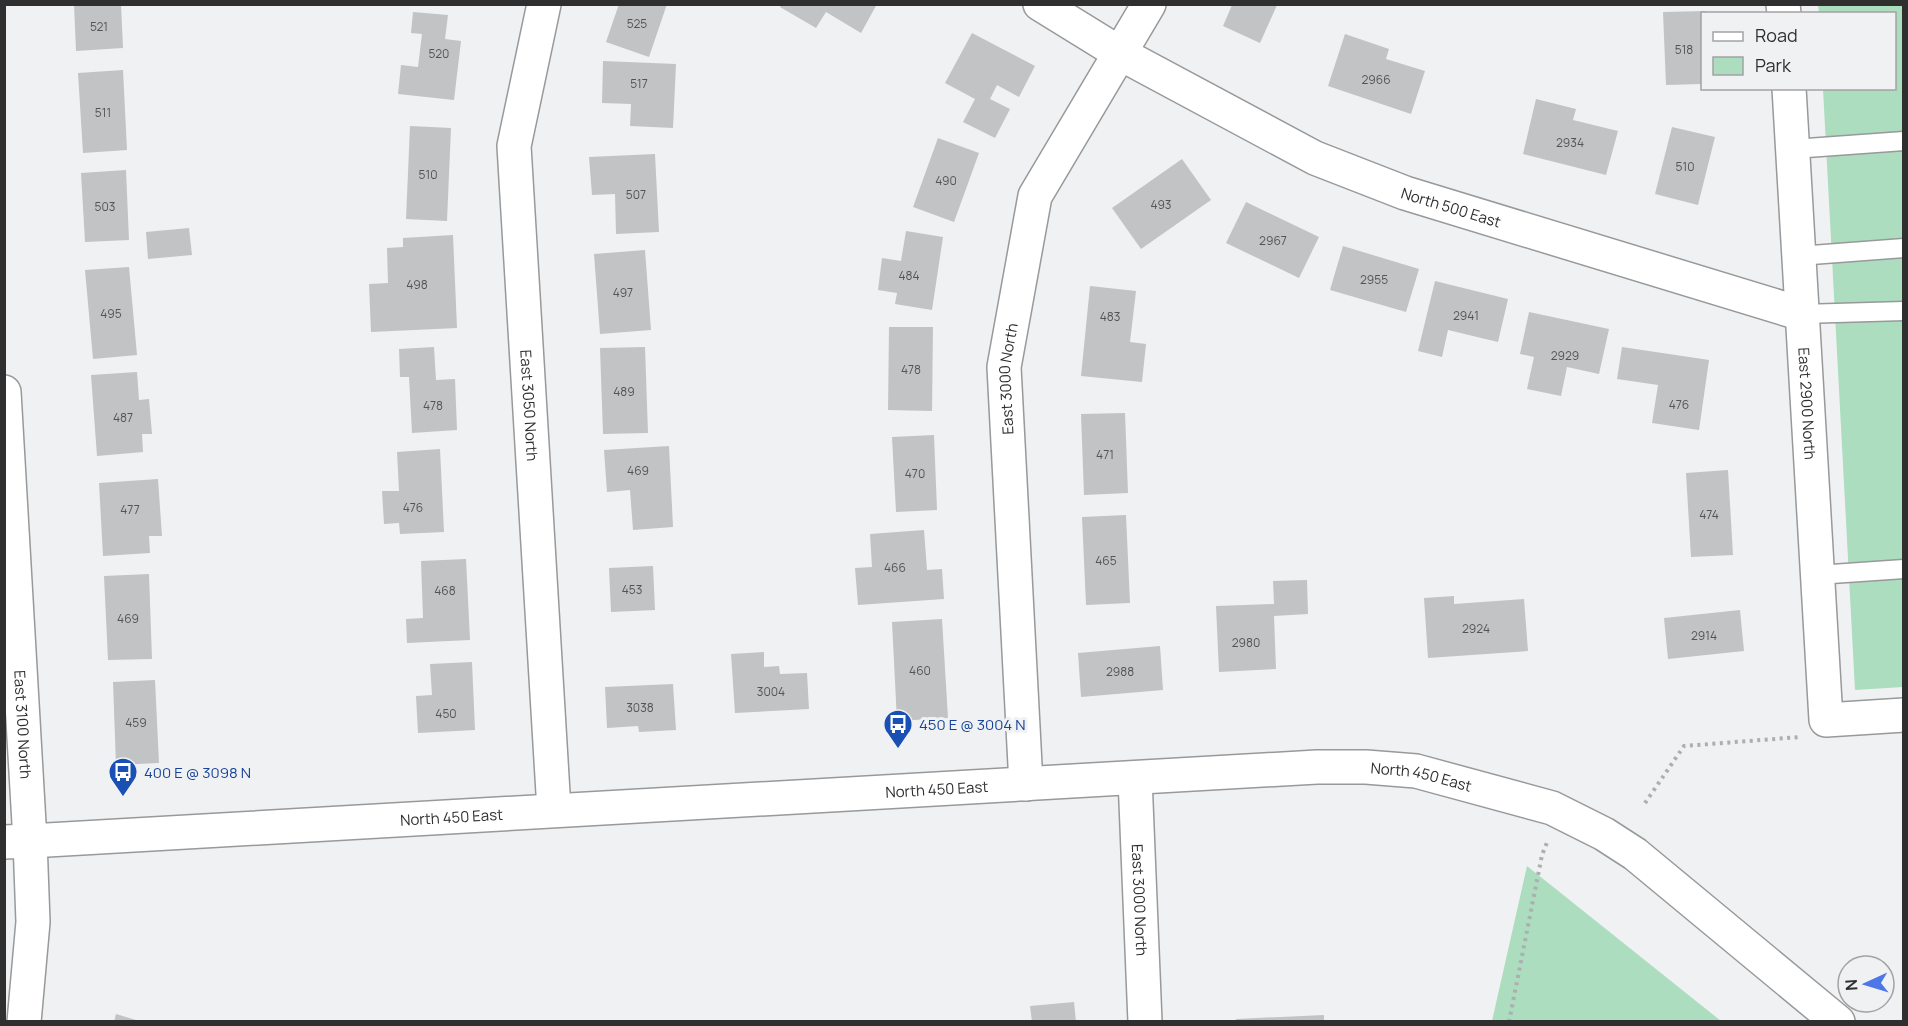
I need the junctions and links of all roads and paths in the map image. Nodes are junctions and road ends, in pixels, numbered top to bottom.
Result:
1 (544, 4) edge
2 (1040, 4) edge
3 (1149, 4) edge
4 (1121, 54) junction
5 (1789, 90) edge
6 (1904, 141) edge
7 (1793, 149) junction
8 (1904, 248) edge
9 (1798, 256) junction
10 (1904, 311) edge
11 (1802, 315) junction
12 (4, 392) edge
13 (1904, 569) edge
14 (1817, 575) junction
15 (1904, 715) edge
16 (1814, 728) junction
17 (1135, 778) junction
18 (1026, 784) junction
19 (1645, 803) dead end
20 (554, 810) junction
21 (1559, 812) junction
22 (17, 842) edge
23 (24, 1022) edge
24 (1145, 1022) edge
25 (1509, 1022) edge
26 (1838, 1022) edge

1 - 20 street, East 3050 North
2 - 4 street, North 500 East
3 - 4 street, East 3000 North
4 - 11 street, North 500 East
4 - 18 street, East 3000 North
5 - 7 street, East 2900 North
6 - 7 lane
7 - 9 street, East 2900 North
8 - 9 lane
9 - 11 street, East 2900 North
10 - 11 lane
11 - 14 street, East 2900 North
12 - 22 street, East 3100 North
13 - 14 lane
14 - 16 street, East 2900 North
15 - 16 street
16 - 19 path
17 - 18 street, North 450 East
17 - 21 street, North 450 East
17 - 24 street, East 3000 North
18 - 20 street, North 450 East
20 - 22 street, North 450 East
21 - 25 path
21 - 26 street, North 450 East
22 - 23 street, East 3100 North

